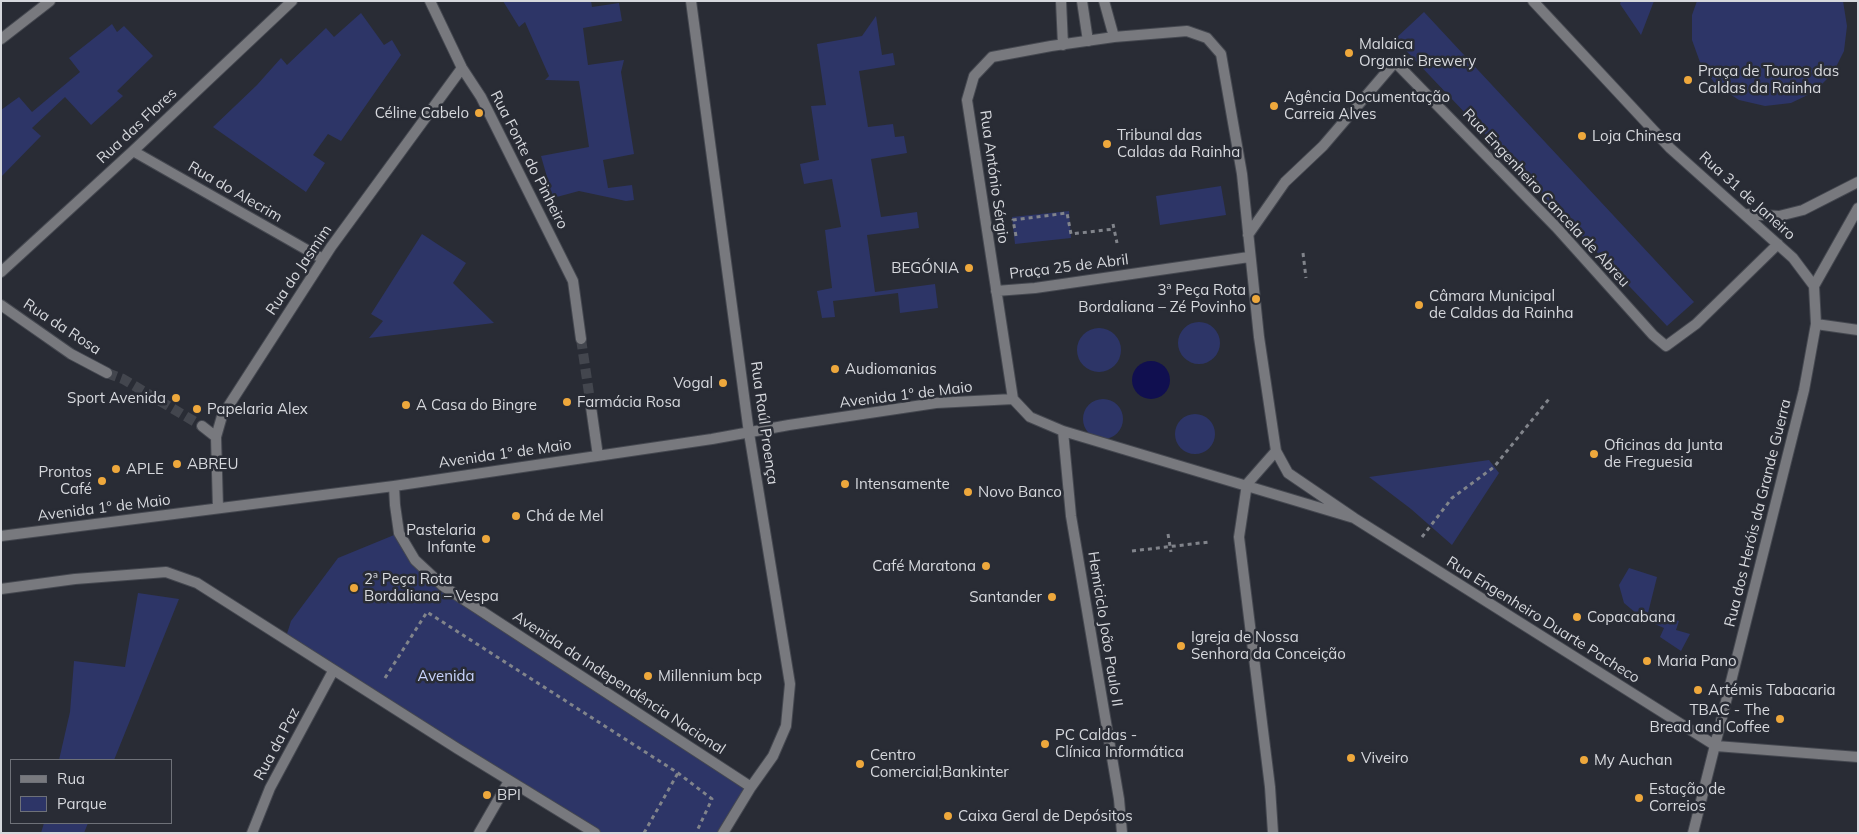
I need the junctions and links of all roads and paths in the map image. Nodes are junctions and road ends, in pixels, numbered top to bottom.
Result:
1 (50, 1) edge
2 (292, 1) edge
3 (430, 1) edge
4 (691, 1) edge
5 (1061, 1) edge
6 (1082, 1) edge
7 (1104, 1) edge
8 (1533, 1) edge
9 (1114, 37) junction
10 (1, 39) edge
11 (1088, 41) junction
12 (1064, 44) junction
13 (462, 68) junction
14 (133, 151) junction
15 (1858, 182) edge
16 (1858, 208) edge
17 (1745, 214) junction
18 (1113, 224) dead end
19 (1114, 229) junction
20 (1248, 235) junction
21 (1016, 236) dead end
22 (1117, 243) dead end
23 (1778, 244) junction
24 (1303, 253) dead end
25 (1249, 257) junction
26 (323, 259) junction
27 (1, 272) edge
28 (1306, 278) dead end
29 (1814, 286) junction
30 (996, 291) junction
31 (1, 305) edge
32 (1816, 324) junction
33 (1858, 330) edge
34 (581, 339) tunnel mouth
35 (107, 373) tunnel mouth
36 (1013, 399) junction
37 (1549, 399) dead end
38 (591, 407) tunnel mouth
39 (202, 426) tunnel mouth
40 (1064, 431) junction
41 (749, 433) junction
42 (216, 437) junction
43 (1276, 451) junction
44 (598, 456) junction
45 (1247, 484) junction
46 (394, 486) junction
47 (218, 508) junction
48 (1354, 518) junction
49 (1168, 534) dead end
50 (1, 536) edge
51 (1209, 542) dead end
52 (1170, 546) junction
53 (1132, 551) dead end
54 (1171, 552) dead end
55 (1409, 553) junction
56 (1, 589) edge
57 (333, 671) junction
58 (381, 685) dead end
59 (1716, 746) junction
60 (1858, 757) edge
61 (678, 773) junction
62 (509, 781) junction
63 (750, 787) junction
64 (252, 833) edge
65 (480, 833) edge
66 (595, 833) edge
67 (644, 833) edge
68 (696, 833) edge
69 (723, 833) edge
70 (1122, 833) edge
71 (1273, 833) edge
72 (1692, 833) edge

1 - 10 street
2 - 14 street, Rua das Flores
3 - 13 street, Rua Fonte do Pinheiro
4 - 41 street, Rua Raúl Proença
5 - 12 street
6 - 11 street
7 - 9 street
8 - 17 street, Rua 31 de Janeiro
9 - 11 street, Rua António Sérgio
9 - 20 street, Rua António Sérgio
11 - 12 street, Rua António Sérgio
12 - 30 street, Rua António Sérgio
13 - 26 street, Rua do Jasmim
13 - 34 street, Rua Fonte do Pinheiro
14 - 26 street, Rua do Alecrim
14 - 27 street, Rua das Flores
15 - 17 street
16 - 29 street
17 - 23 street, Rua 31 de Janeiro
18 - 19 path
19 - 21 path
19 - 22 path
20 - 23 street, Rua Engenheiro Cancela de Abreu
20 - 25 street, Rua António Sérgio
23 - 29 street, Rua 31 de Janeiro
24 - 28 path
25 - 30 street, Praça 25 de Abril
25 - 43 street
26 - 42 street, Rua do Jasmim
29 - 32 street, Rua dos Heróis da Grande Guerra
30 - 36 street, Praça 25 de Abril
31 - 35 street, Rua da Rosa
32 - 33 street
32 - 59 street, Rua dos Heróis da Grande Guerra
36 - 40 street
36 - 41 street, Avenida 1º de Maio
37 - 55 path
38 - 44 street
39 - 42 street
40 - 45 street
40 - 70 street, Hemiciclo João Paulo II
41 - 44 street, Avenida 1º de Maio
41 - 63 street, Rua Raúl Proença
42 - 47 street, Rua do Jasmim
43 - 45 street
43 - 48 street
44 - 46 street, Avenida 1º de Maio
45 - 48 street
45 - 71 street
46 - 47 street, Avenida 1º de Maio
46 - 63 street, Avenida da Independência Nacional
47 - 50 street, Avenida 1º de Maio
48 - 55 street, Rua Engenheiro Duarte Pacheco
49 - 52 path
51 - 52 path
52 - 53 path
52 - 54 path
55 - 59 street, Rua Engenheiro Duarte Pacheco
56 - 57 street
57 - 62 street
57 - 64 street, Rua da Paz
58 - 61 path
59 - 60 street
59 - 72 street, Rua dos Heróis da Grande Guerra
61 - 67 path
61 - 68 path
62 - 65 street
62 - 66 street
63 - 69 street, Rua Raúl Proença

